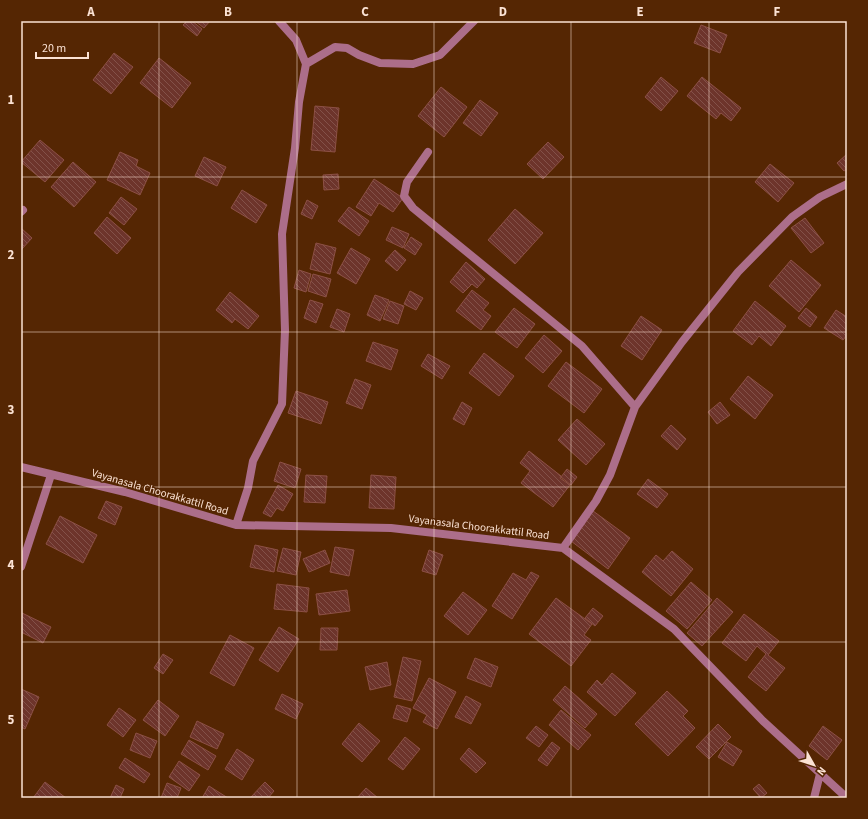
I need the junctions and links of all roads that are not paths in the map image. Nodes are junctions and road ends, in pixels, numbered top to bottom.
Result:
1 (279, 21) edge
2 (474, 21) edge
3 (306, 64) junction
4 (428, 152) dead end
5 (847, 184) edge
6 (635, 407) junction
7 (21, 466) edge
8 (51, 475) junction
9 (236, 525) junction
10 (563, 548) junction
11 (21, 567) edge
12 (820, 774) junction
13 (814, 798) edge
14 (845, 798) edge

1 - 3 street
2 - 3 street
3 - 9 street
4 - 6 street
5 - 6 street
6 - 10 street
7 - 8 street, Vayanasala Choorakkattil Road
8 - 9 street, Vayanasala Choorakkattil Road
8 - 11 street
9 - 10 street, Vayanasala Choorakkattil Road
10 - 12 street, Vayanasala Choorakkattil Road
12 - 13 street
12 - 14 street, Vayanasala Choorakkattil Road

